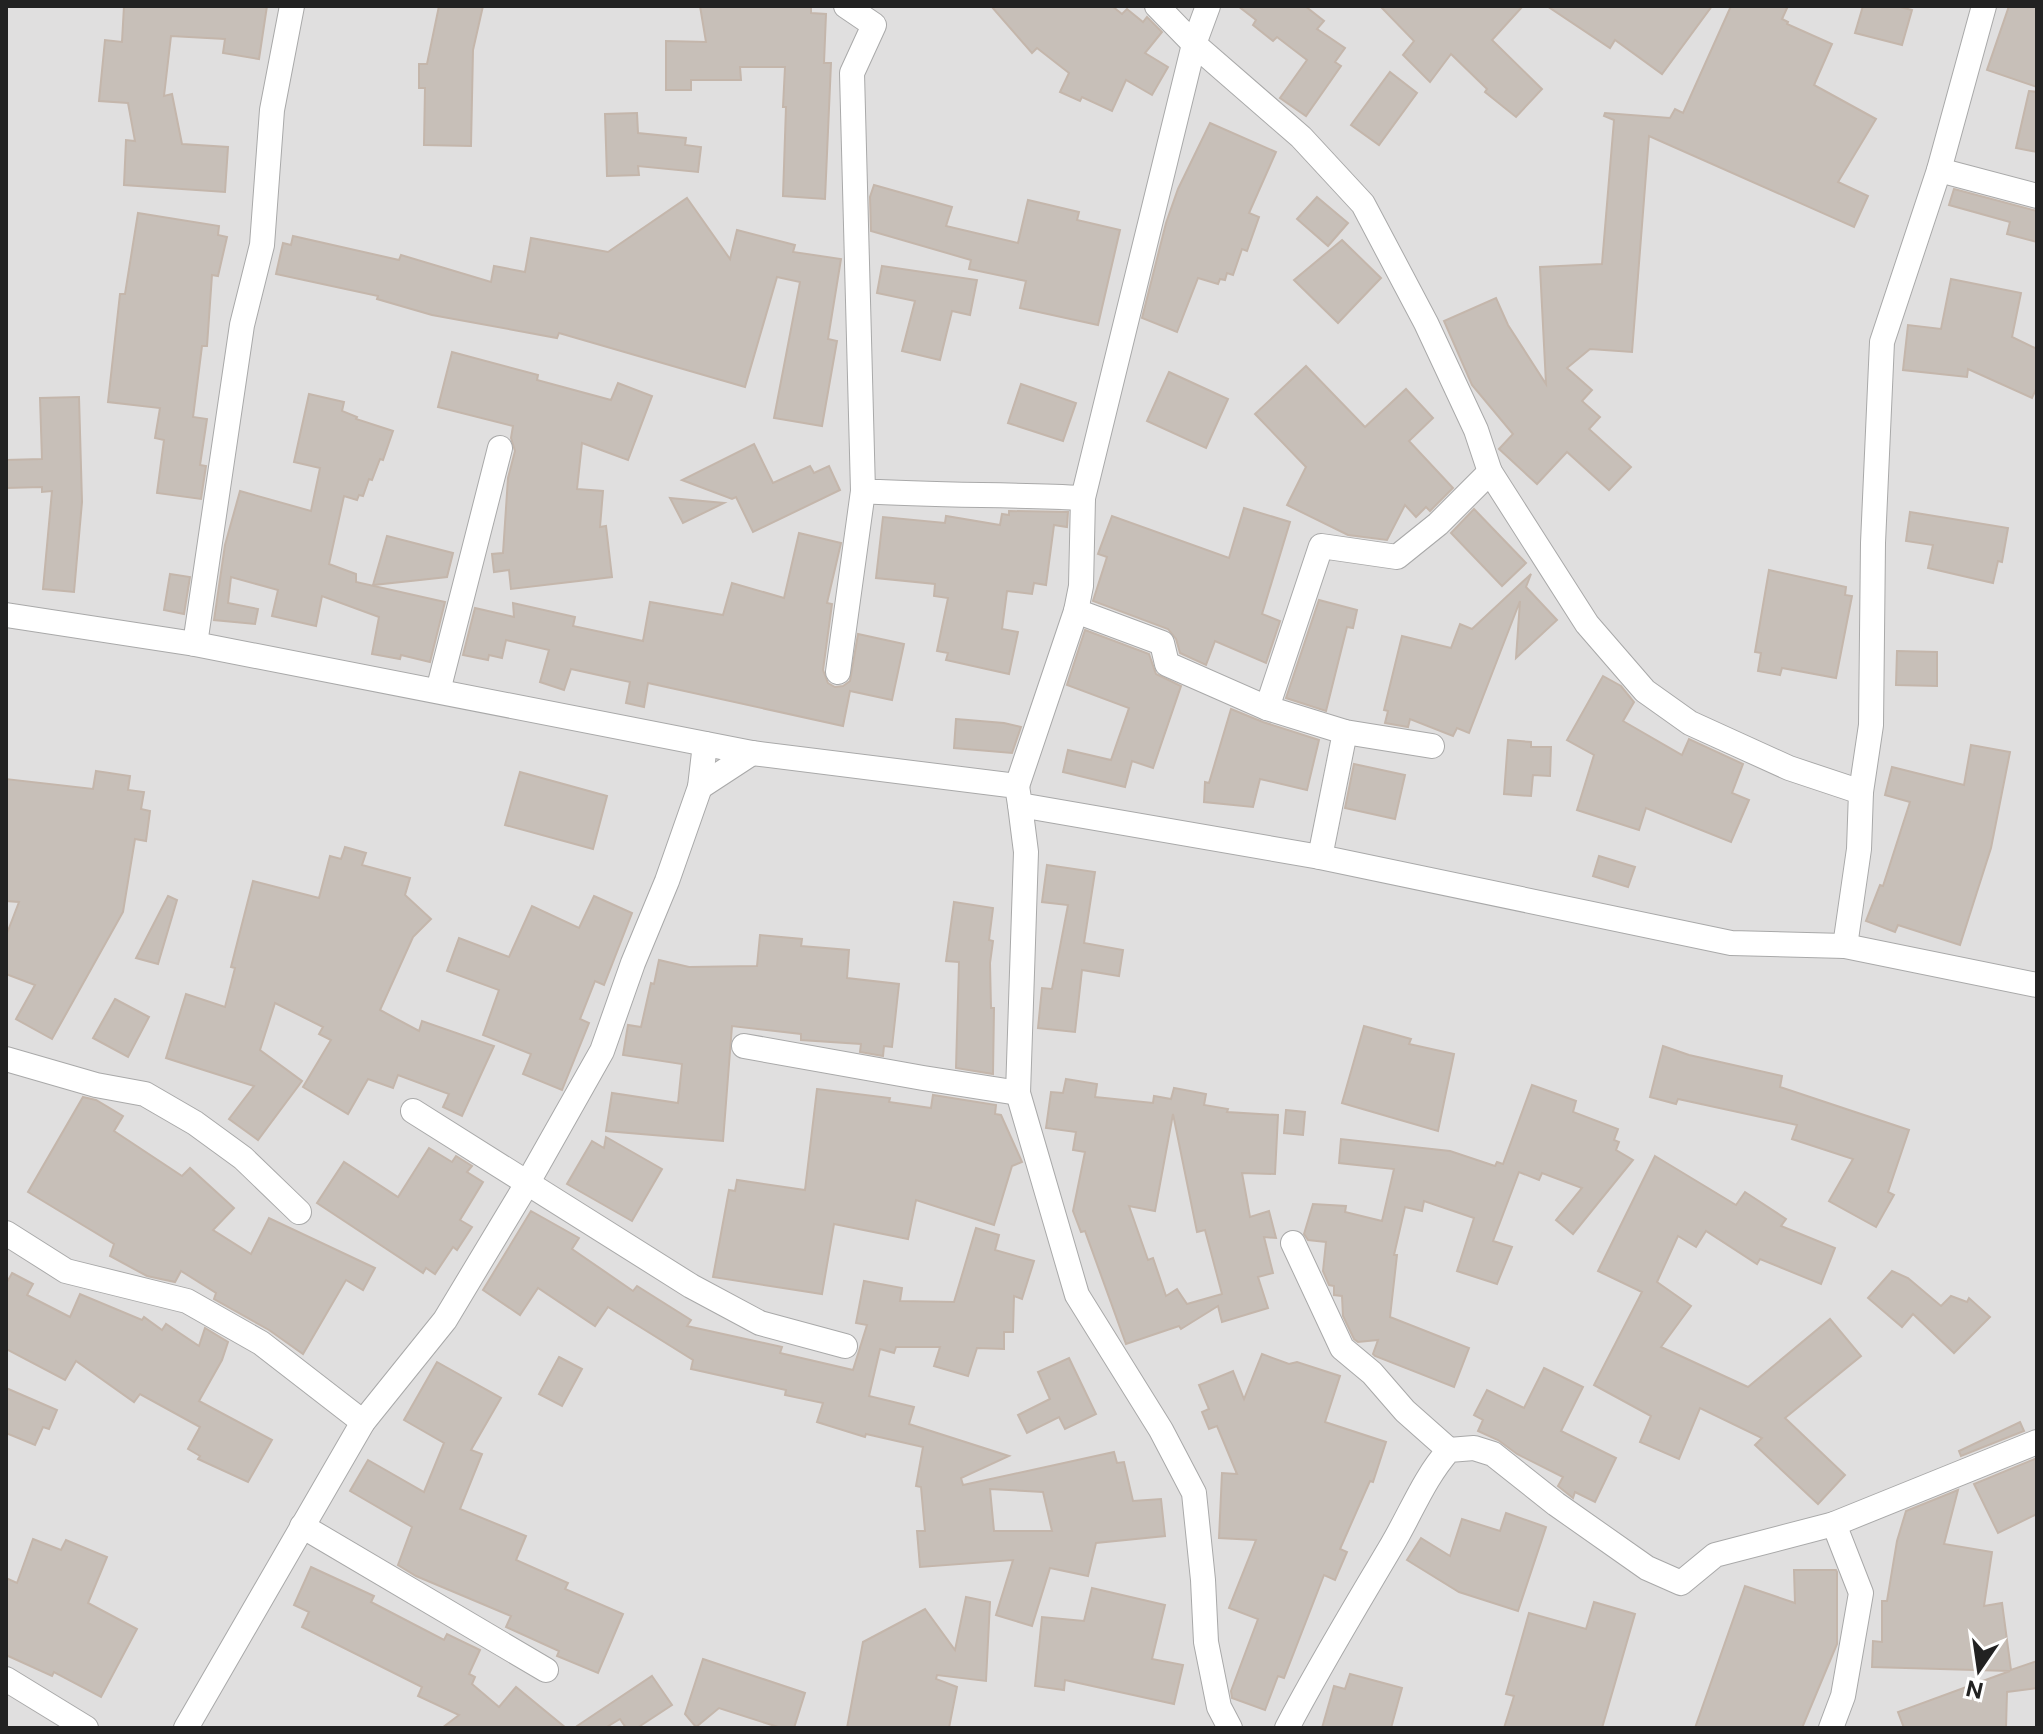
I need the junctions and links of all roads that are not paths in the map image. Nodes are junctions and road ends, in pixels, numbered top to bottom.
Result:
1 (292, 6) edge
2 (846, 6) edge
3 (1157, 6) edge
4 (1208, 6) edge
5 (1984, 6) edge
6 (1194, 44) junction
7 (1939, 170) junction
8 (2037, 196) edge
9 (500, 448) dead end
10 (1490, 472) junction
11 (863, 491) junction
12 (1083, 498) junction
13 (1076, 611) junction
14 (10, 619) edge
15 (195, 644) junction
16 (838, 672) dead end
17 (438, 691) junction
18 (1267, 708) junction
19 (1345, 732) junction
20 (705, 744) junction
21 (1432, 746) dead end
22 (752, 753) junction
23 (700, 787) junction
24 (1861, 792) junction
25 (1018, 796) junction
26 (1320, 857) junction
27 (1845, 946) junction
28 (2037, 985) edge
29 (744, 1046) dead end
30 (6, 1059) edge
31 (1018, 1093) junction
32 (413, 1111) dead end
33 (528, 1182) junction
34 (299, 1212) dead end
35 (6, 1233) edge
36 (1293, 1243) dead end
37 (845, 1346) dead end
38 (363, 1422) junction
39 (2037, 1442) edge
40 (1449, 1450) junction
41 (1834, 1524) junction
42 (302, 1526) junction
43 (546, 1670) dead end
44 (6, 1679) edge
45 (86, 1728) edge
46 (186, 1728) edge
47 (1230, 1728) edge
48 (1287, 1728) edge
49 (1831, 1728) edge

1 - 15 street
2 - 11 street
3 - 6 street
4 - 6 street
5 - 7 street
6 - 10 street
6 - 12 street
7 - 8 street
7 - 24 street
9 - 17 street
10 - 18 street
10 - 24 street
11 - 12 street
11 - 16 street
12 - 13 street
13 - 18 street
13 - 25 street
14 - 15 street
15 - 17 street
17 - 20 street
18 - 19 street
19 - 21 street
19 - 26 street
20 - 22 street
20 - 23 street
22 - 23 street
22 - 25 street
23 - 33 street
24 - 27 street
25 - 26 street
25 - 31 street
26 - 27 street
27 - 28 street
29 - 31 street
30 - 34 street
31 - 47 street
32 - 33 street
33 - 37 street
33 - 38 street
35 - 38 street
36 - 40 street
38 - 42 street
39 - 41 street
40 - 41 street
40 - 48 street
41 - 49 street
42 - 43 street
42 - 46 street
44 - 45 street

